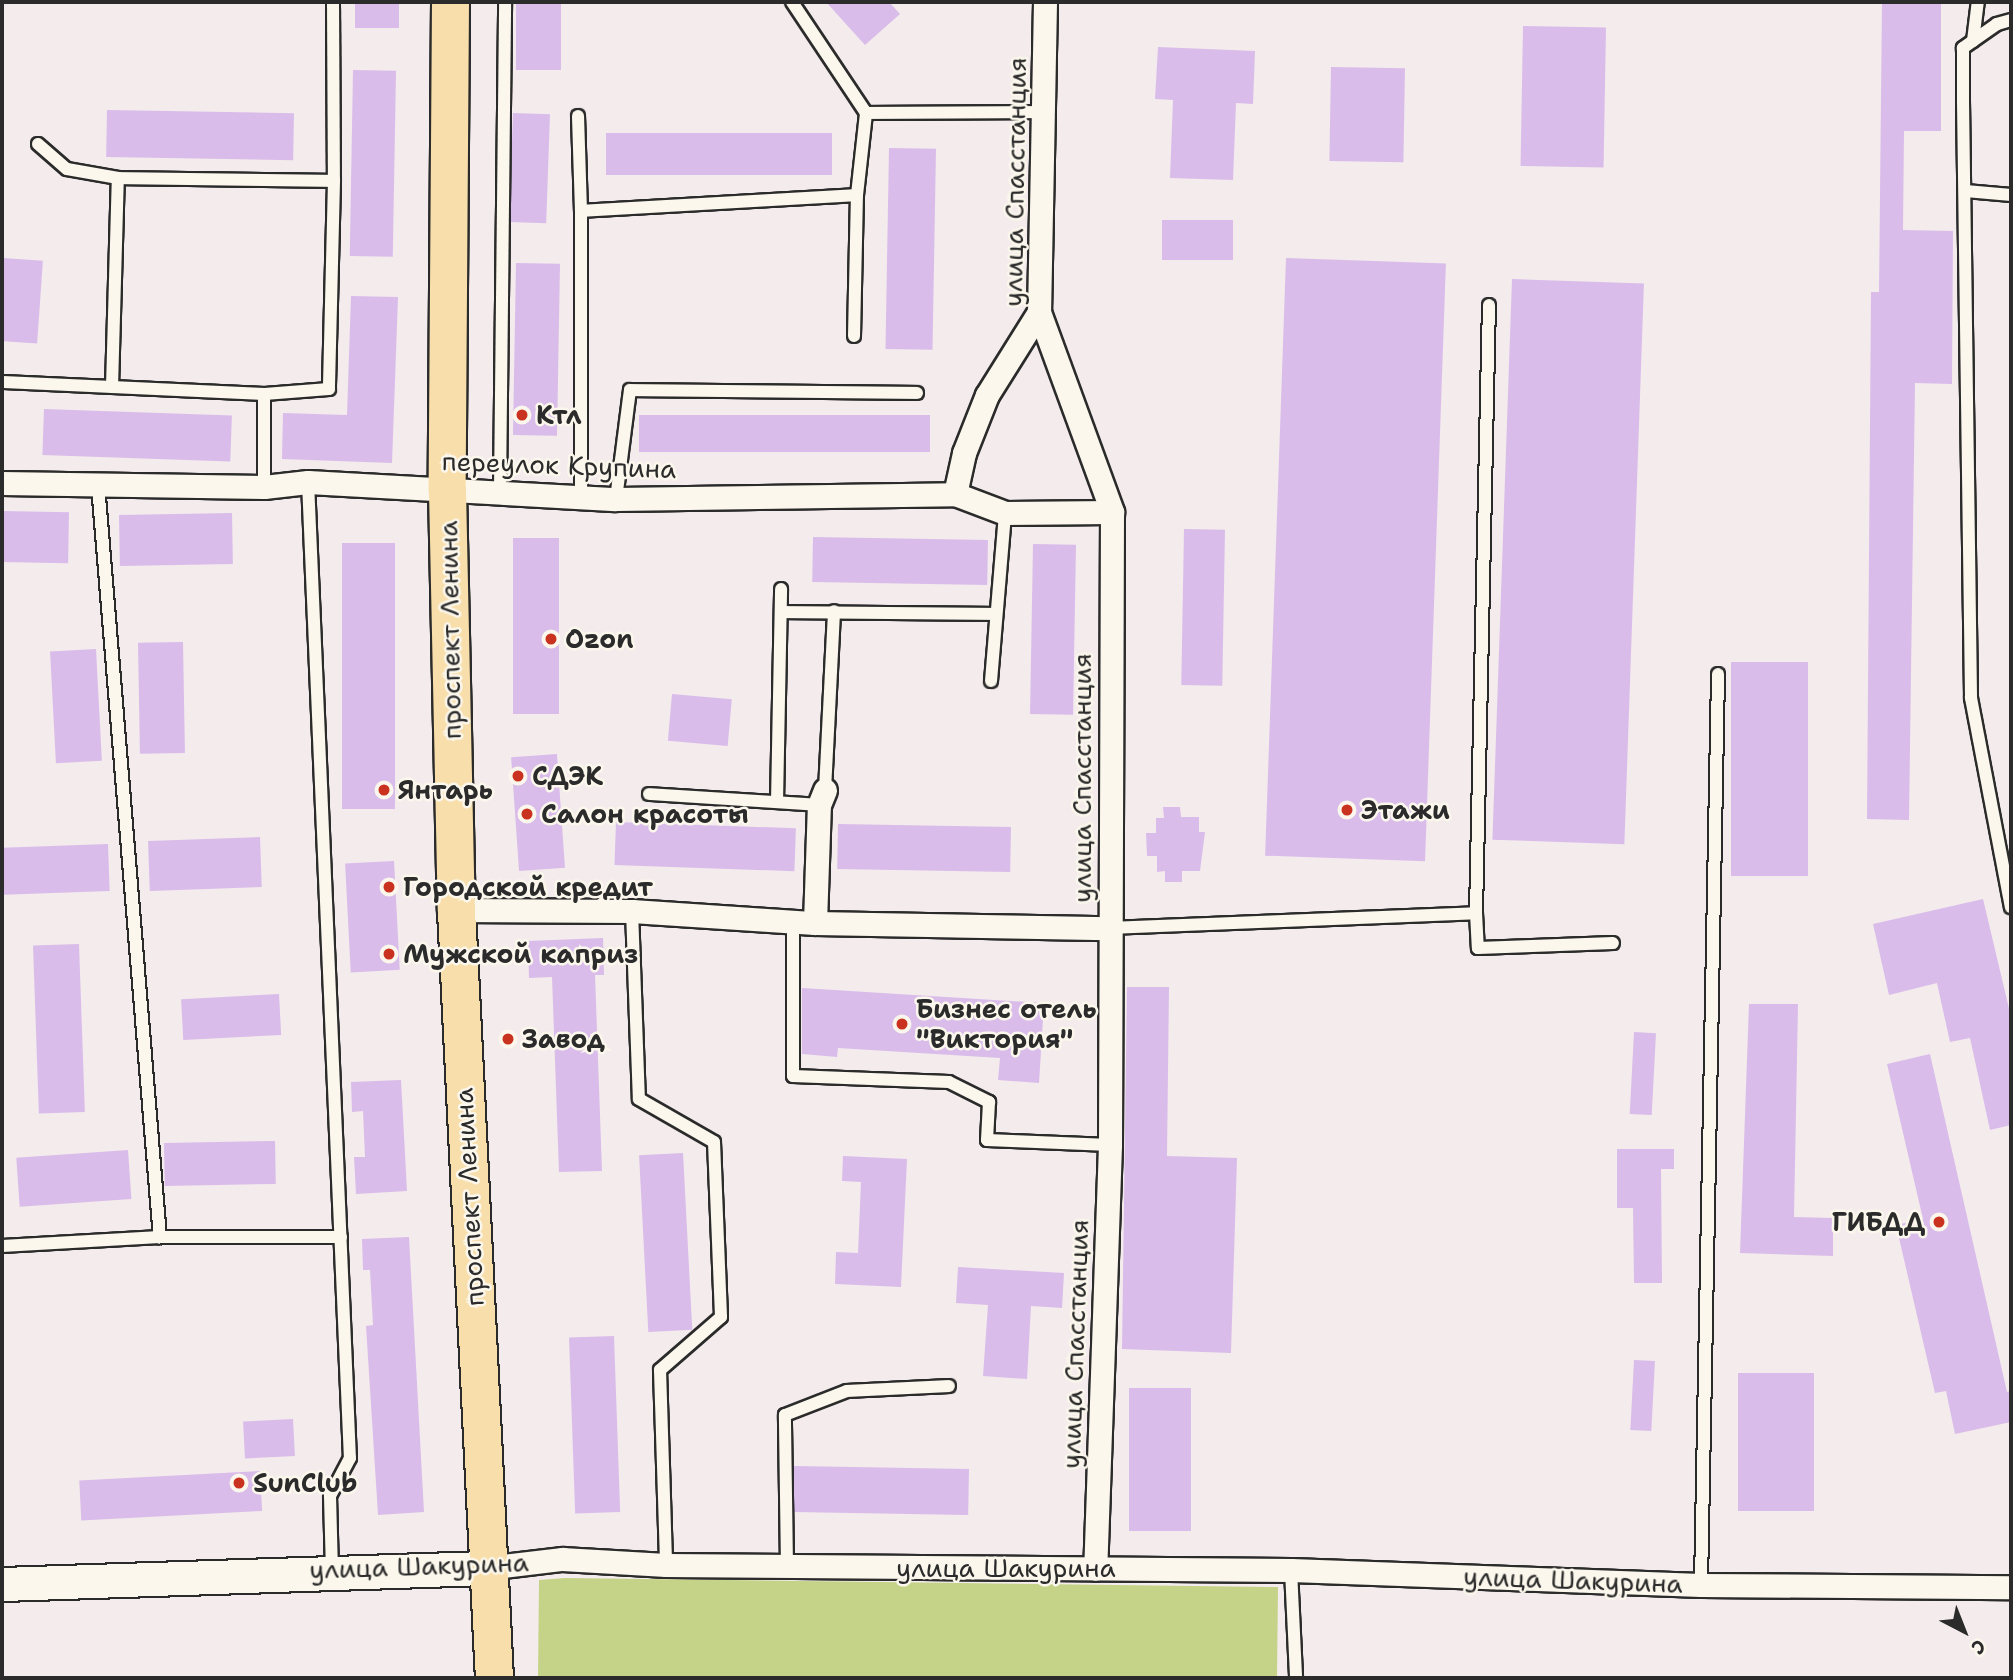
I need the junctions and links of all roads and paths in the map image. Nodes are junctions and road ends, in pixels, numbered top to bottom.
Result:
1 (333, 2) edge
2 (450, 2) edge
3 (505, 2) edge
4 (792, 2) edge
5 (1045, 2) edge
6 (1978, 2) edge
7 (2011, 20) edge
8 (1973, 41) junction
9 (1044, 112) junction
10 (866, 113) junction
11 (578, 116) dead end
12 (38, 144) dead end
13 (118, 178) junction
14 (334, 181) junction
15 (1966, 191) junction
16 (857, 195) junction
17 (2011, 195) edge
18 (581, 211) junction
19 (1489, 305) dead end
20 (1039, 312) junction
21 (854, 335) dead end
22 (2, 382) edge
23 (112, 387) junction
24 (917, 393) dead end
25 (264, 394) junction
26 (308, 482) junction
27 (2, 483) edge
28 (98, 485) junction
29 (264, 487) junction
30 (447, 490) junction
31 (500, 491) junction
32 (954, 494) junction
33 (581, 496) junction
34 (616, 499) junction
35 (1112, 512) junction
36 (1005, 513) junction
37 (781, 589) dead end
38 (834, 611) junction
39 (781, 612) junction
40 (996, 614) junction
41 (1718, 674) dead end
42 (990, 681) dead end
43 (649, 794) dead end
44 (822, 797) junction
45 (777, 802) junction
46 (2011, 907) edge
47 (456, 910) junction
48 (632, 911) junction
49 (1476, 913) junction
50 (804, 922) junction
51 (1109, 928) junction
52 (1613, 943) dead end
53 (1110, 1145) junction
54 (160, 1237) junction
55 (341, 1237) junction
56 (2, 1246) edge
57 (949, 1387) dead end
58 (666, 1565) junction
59 (787, 1567) junction
60 (486, 1568) junction
61 (1094, 1569) junction
62 (332, 1570) junction
63 (1292, 1570) junction
64 (2, 1584) edge
65 (1701, 1585) junction
66 (2011, 1587) edge
67 (494, 1678) edge
68 (1296, 1678) edge

1 - 14 lane
2 - 30 main road, проспект Ленина
3 - 31 lane
4 - 10 lane
5 - 9 street, улица Спасстанция
6 - 8 lane
7 - 8 lane
8 - 15 lane
9 - 10 lane
9 - 20 street, улица Спасстанция
10 - 16 lane
11 - 18 lane
12 - 13 lane
13 - 14 lane
13 - 23 lane
14 - 25 lane
15 - 17 lane
15 - 46 lane
16 - 18 lane
16 - 21 lane
18 - 33 lane
19 - 49 lane
20 - 32 street
20 - 35 street, улица Спасстанция
22 - 23 lane
23 - 25 lane
24 - 34 lane
25 - 29 lane
26 - 29 street, переулок Крупина
26 - 30 street, переулок Крупина
26 - 55 lane
27 - 28 street, переулок Крупина
28 - 29 street, переулок Крупина
28 - 54 lane
30 - 31 street, переулок Крупина
30 - 47 main road, проспект Ленина
31 - 33 street, переулок Крупина
32 - 34 street, переулок Крупина
32 - 36 street, переулок Крупина
33 - 34 street, переулок Крупина
35 - 36 street, переулок Крупина
35 - 51 street, улица Спасстанция
36 - 40 lane
37 - 39 lane
38 - 39 lane
38 - 40 lane
38 - 44 lane
39 - 45 lane
40 - 42 lane
41 - 65 lane
43 - 45 lane
44 - 45 lane
44 - 50 street
47 - 48 street
47 - 60 main road, проспект Ленина
48 - 50 street
48 - 58 lane
49 - 51 lane
49 - 52 lane
50 - 51 street
50 - 53 lane
51 - 53 street, улица Спасстанция
53 - 61 street, улица Спасстанция
54 - 55 lane
54 - 56 lane
55 - 62 lane
57 - 59 lane
58 - 59 street, улица Шакурина
58 - 60 street, улица Шакурина
59 - 61 street, улица Шакурина
60 - 62 main road, улица Шакурина
60 - 67 main road, проспект Ленина
61 - 63 street, улица Шакурина
62 - 64 main road, улица Шакурина
63 - 65 street, улица Шакурина
63 - 68 lane
65 - 66 street, улица Шакурина

